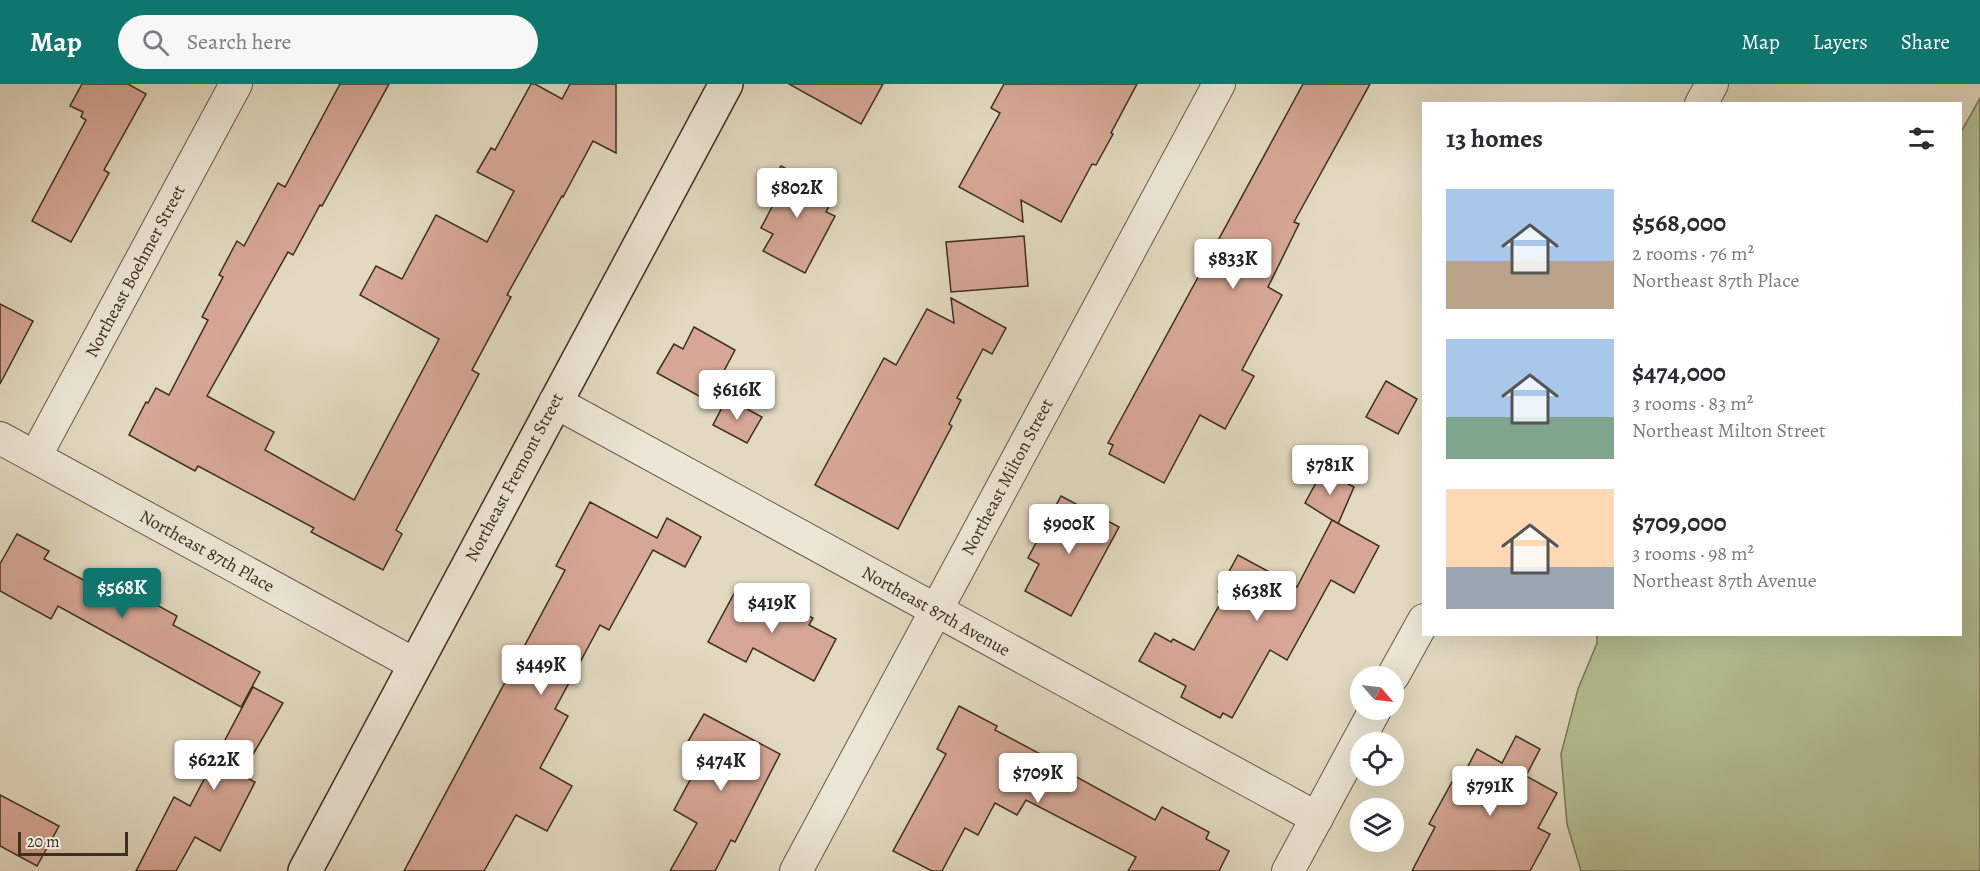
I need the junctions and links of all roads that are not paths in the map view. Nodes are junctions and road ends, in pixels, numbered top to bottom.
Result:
1 (236, 84) edge
2 (726, 84) edge
3 (1219, 84) edge
4 (1712, 84) edge
5 (1702, 102) edge
6 (555, 402) junction
7 (0, 438) edge
8 (35, 457) junction
9 (936, 611) junction
10 (1422, 624) edge
11 (414, 664) junction
12 (1399, 666) edge
13 (1371, 720) edge
14 (1317, 818) junction
15 (305, 871) edge
16 (796, 871) edge
17 (1288, 871) edge

1 - 8 street, Northeast Boehmer Street
2 - 6 street, Northeast Fremont Street
3 - 9 street, Northeast Milton Street
4 - 5 street
6 - 9 street, Northeast 87th Avenue
6 - 11 street, Northeast Fremont Street
7 - 8 street, Northeast 87th Place
8 - 11 street, Northeast 87th Place
9 - 14 street, Northeast 87th Avenue
9 - 16 street, Northeast Milton Street
10 - 12 street
11 - 15 street, Northeast Fremont Street
13 - 14 street
14 - 17 street

